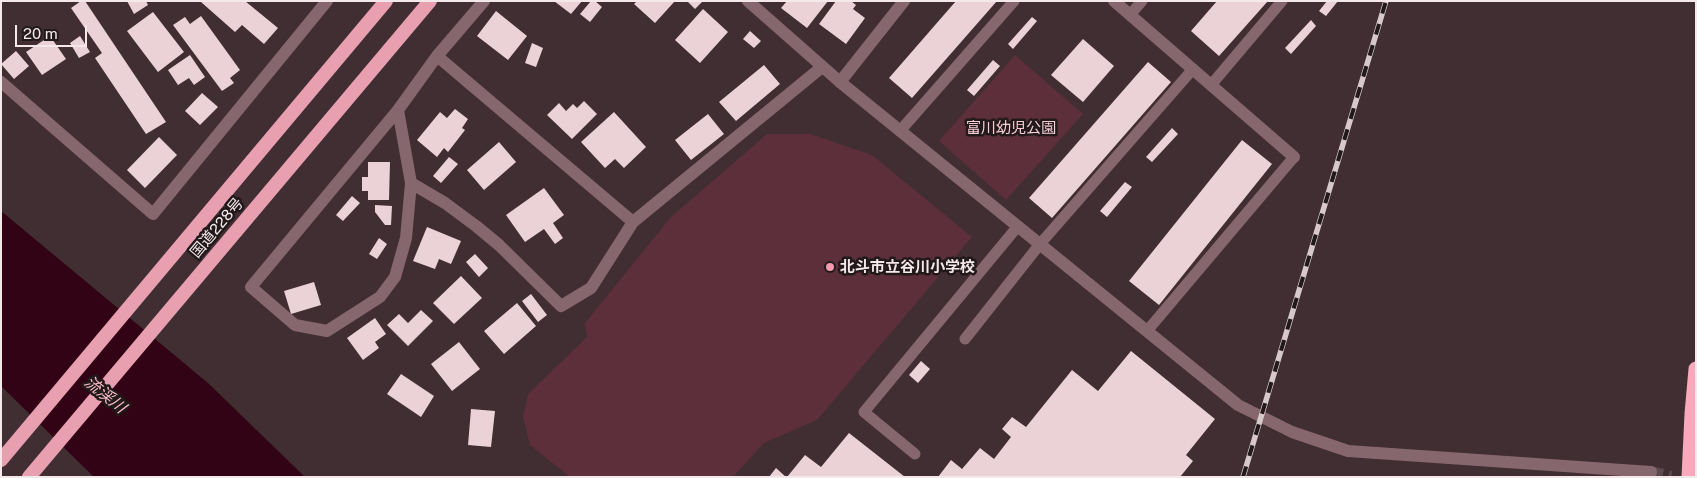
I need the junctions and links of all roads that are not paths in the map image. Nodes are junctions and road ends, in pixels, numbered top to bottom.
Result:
1 (326, 1) edge
2 (386, 1) edge
3 (430, 1) edge
4 (484, 1) edge
5 (748, 1) edge
6 (904, 1) edge
7 (1014, 1) edge
8 (1114, 1) edge
9 (1142, 1) edge
10 (1282, 1) edge
11 (1130, 15) junction
12 (437, 56) junction
13 (822, 67) junction
14 (1192, 69) junction
15 (1, 82) edge
16 (840, 82) junction
17 (1210, 85) junction
18 (398, 110) junction
19 (900, 131) junction
20 (1294, 157) joint
21 (411, 184) junction
22 (633, 222) junction
23 (1018, 226) junction
24 (1040, 244) junction
25 (1147, 331) junction
26 (965, 339) dead end
27 (1696, 369) edge
28 (915, 454) dead end
29 (1, 460) edge
30 (1651, 472) dead end
31 (29, 477) edge
32 (1689, 477) edge

1 - 15 street
2 - 29 highway, 国道228号
3 - 31 highway, 国道228号
4 - 12 street
5 - 13 street
6 - 16 street
7 - 19 lane
8 - 11 street
9 - 11 lane
10 - 17 lane
11 - 14 street
12 - 18 street
12 - 22 street
13 - 16 street
13 - 22 street
14 - 17 street
14 - 24 lane
16 - 19 street
17 - 20 street
18 - 21 street
18 - 21 street
19 - 23 street
20 - 25 lane
21 - 22 street
23 - 24 street
23 - 28 lane
24 - 25 street
24 - 26 lane
25 - 30 street
27 - 32 highway

